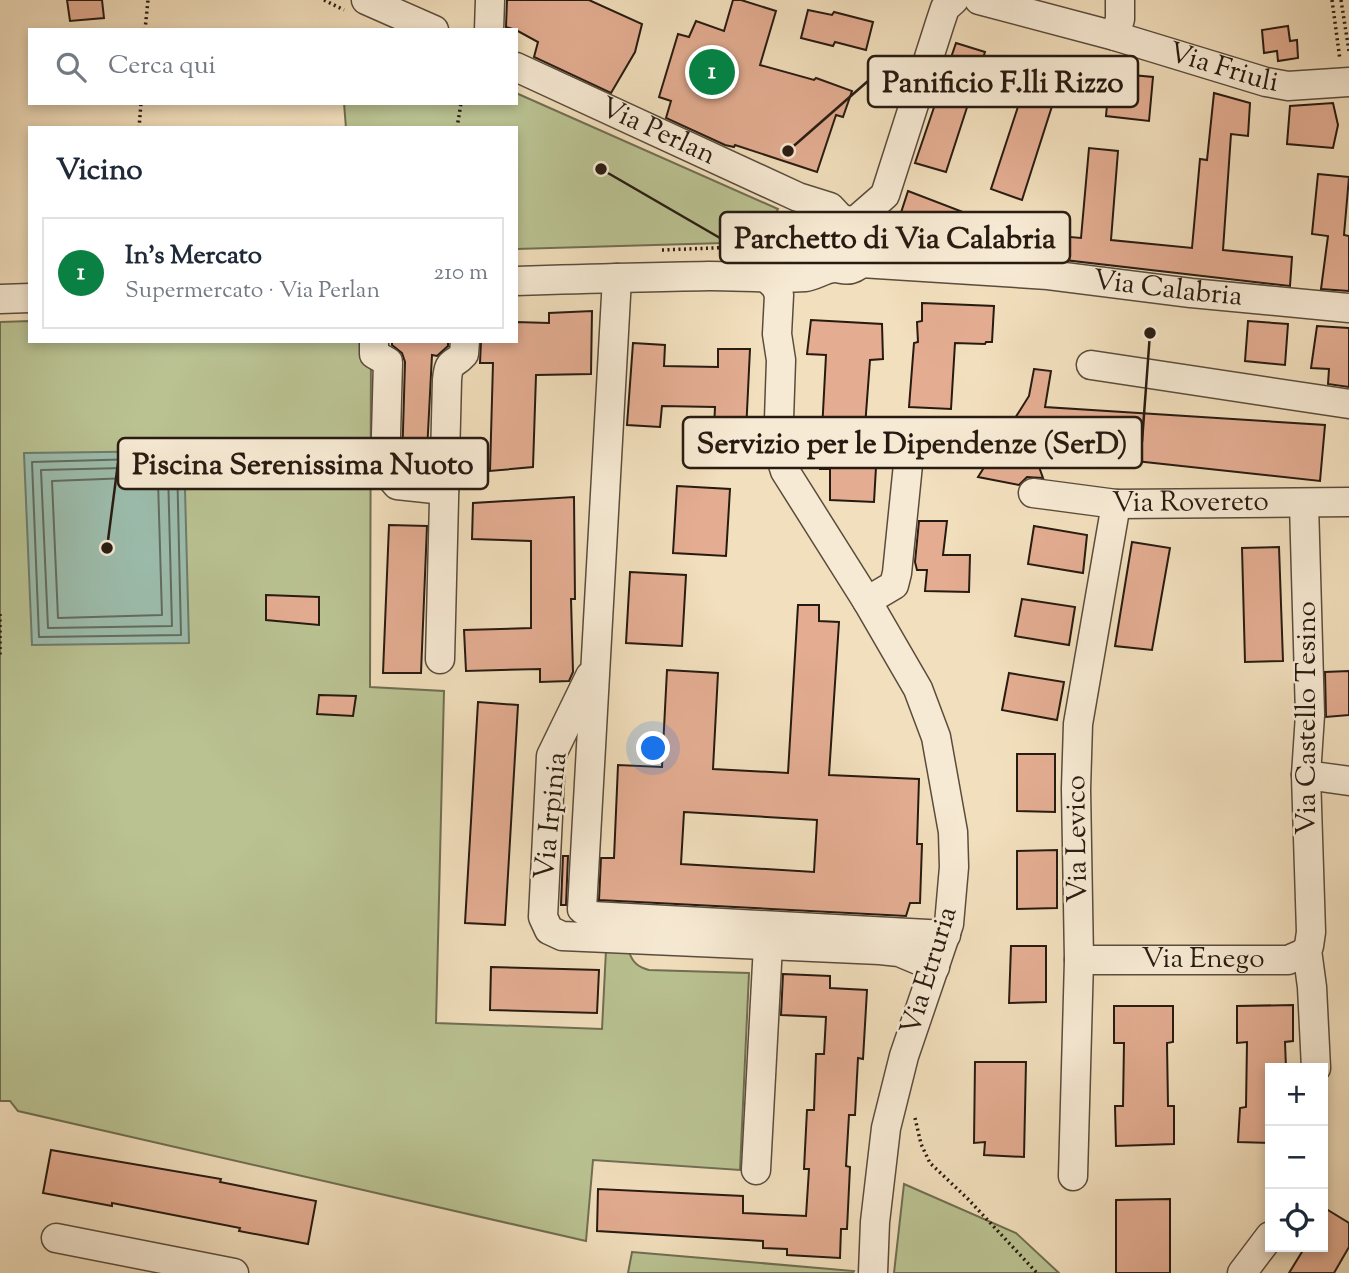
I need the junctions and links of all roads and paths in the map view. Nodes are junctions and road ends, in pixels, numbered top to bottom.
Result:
1 (148, 0) edge
2 (366, 0) edge
3 (490, 0) edge
4 (979, 0) edge
5 (1120, 0) edge
6 (1332, 0) edge
7 (1341, 0) edge
8 (950, 1) edge
9 (145, 28) edge
10 (429, 28) edge
11 (489, 28) edge
12 (1115, 36) junction
13 (1349, 51) edge
14 (518, 68) edge
15 (1345, 74) edge
16 (141, 105) edge
17 (461, 105) edge
18 (139, 126) edge
19 (457, 126) edge
20 (790, 202) junction
21 (839, 243) junction
22 (657, 264) junction
23 (766, 276) junction
24 (806, 277) junction
25 (617, 278) junction
26 (518, 281) edge
27 (28, 298) edge
28 (0, 299) edge
29 (1349, 308) edge
30 (374, 343) edge
31 (465, 343) edge
32 (781, 360) junction
33 (1091, 365) dead end
34 (1349, 404) edge
35 (911, 435) dead end
36 (444, 490) junction
37 (1033, 493) dead end
38 (1349, 502) edge
39 (1116, 504) junction
40 (1304, 504) junction
41 (867, 601) junction
42 (0, 614) edge
43 (0, 656) edge
44 (440, 659) dead end
45 (596, 664) junction
46 (1306, 775) junction
47 (1349, 781) edge
48 (548, 802) junction
49 (588, 804) junction
50 (723, 932) junction
51 (946, 935) junction
52 (1309, 941) junction
53 (768, 945) junction
54 (1079, 960) junction
55 (935, 967) junction
56 (1316, 1063) edge
57 (757, 1170) dead end
58 (1073, 1176) dead end
59 (56, 1238) dead end
60 (1265, 1243) edge
61 (234, 1273) edge
62 (873, 1273) edge
63 (1242, 1273) edge

1 - 9 path
2 - 10 street
3 - 11 street
4 - 12 street, Via Friuli
5 - 12 street
6 - 15 path
7 - 13 path
8 - 21 street
12 - 15 street, Via Friuli
14 - 20 street, Via Perlan
16 - 18 path
17 - 19 path
20 - 21 street, Via Perlan
20 - 22 path
21 - 22 street, Via Calabria
21 - 24 street, Via Calabria
21 - 29 street, Via Calabria
22 - 23 street, Via Calabria
22 - 25 street, Via Calabria
23 - 24 street, Via Calabria
23 - 32 street, Via Etruria
24 - 32 street, Via Etruria
25 - 26 street, Via Calabria
25 - 45 street, Via Irpinia
27 - 28 street
30 - 36 street
31 - 36 street
32 - 41 street, Via Etruria
33 - 34 street
35 - 41 street
36 - 44 street
37 - 39 street, Via Rovereto
38 - 40 street, Via Rovereto
39 - 40 street, Via Rovereto
39 - 54 street, Via Levico
40 - 46 street, Via Castello Tesino
41 - 51 street, Via Etruria
42 - 43 path
45 - 48 street, Via Irpinia
45 - 49 street
46 - 47 street
46 - 52 street, Via Castello Tesino
48 - 49 street
48 - 50 street, Via Irpinia
49 - 50 street
50 - 51 street
50 - 53 street, Via Irpinia
51 - 55 street, Via Etruria
52 - 54 street, Via Enego
52 - 56 street, Via Castello Tesino
53 - 55 street, Via Irpinia
53 - 57 street
54 - 58 street, Via Levico
55 - 62 street, Via Etruria
59 - 61 street
60 - 63 street

